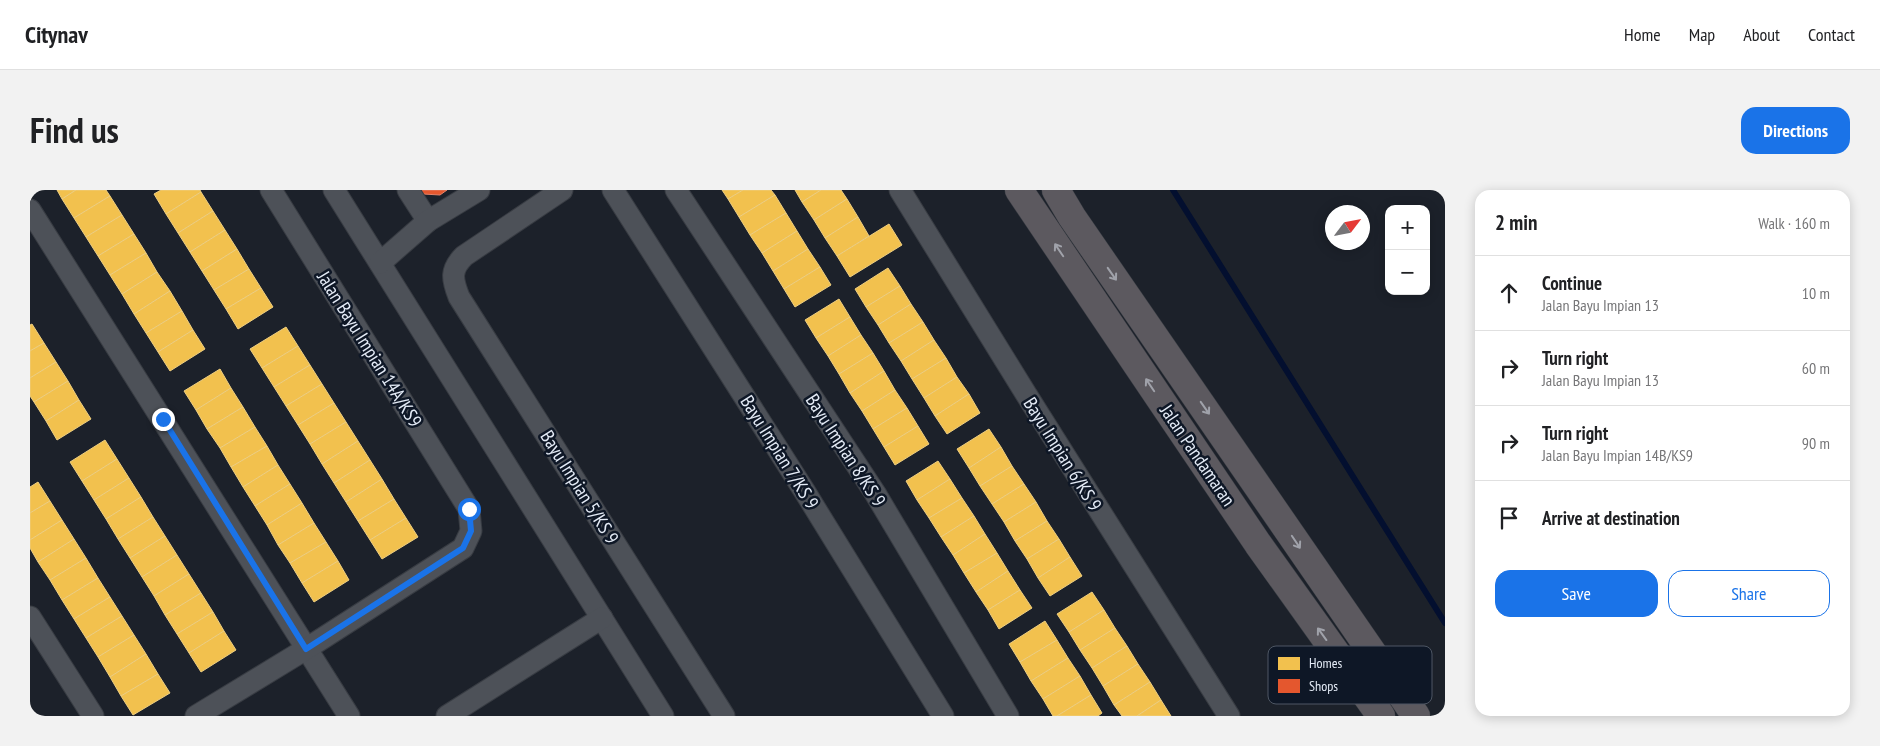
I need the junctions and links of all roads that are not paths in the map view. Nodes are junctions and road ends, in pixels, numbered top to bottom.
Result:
1 (271, 190) edge
2 (334, 190) edge
3 (408, 190) edge
4 (479, 190) edge
5 (562, 190) edge
6 (614, 190) edge
7 (676, 190) edge
8 (900, 190) edge
9 (1019, 190) edge
10 (1056, 190) edge
11 (30, 210) edge
12 (428, 220) junction
13 (380, 263) junction
14 (30, 617) edge
15 (602, 618) junction
16 (1331, 646) edge
17 (1368, 646) edge
18 (306, 649) junction
19 (1372, 704) edge
20 (1408, 704) edge
21 (93, 716) edge
22 (196, 716) edge
23 (349, 716) edge
24 (447, 716) edge
25 (663, 716) edge
26 (724, 716) edge
27 (943, 716) edge
28 (1008, 716) edge
29 (1229, 716) edge
30 (1381, 716) edge
31 (1416, 716) edge

1 - 18 street, Jalan Bayu Impian 14A/KS9
2 - 13 street
3 - 12 street
4 - 12 street
5 - 26 street, Bayu Impian 5/KS 9
6 - 27 street, Bayu Impian 7/KS 9
7 - 28 street, Bayu Impian 8/KS 9
8 - 29 street, Bayu Impian 6/KS 9
16 -> 9 main road, Jalan Pandamaran
10 -> 17 main road, Jalan Pandamaran
11 - 18 street
12 - 13 street
13 - 15 street
14 - 21 street
15 - 24 street
15 - 25 street
18 - 22 street
18 - 23 street
30 -> 19 main road, Jalan Pandamaran
20 -> 31 main road, Jalan Pandamaran

